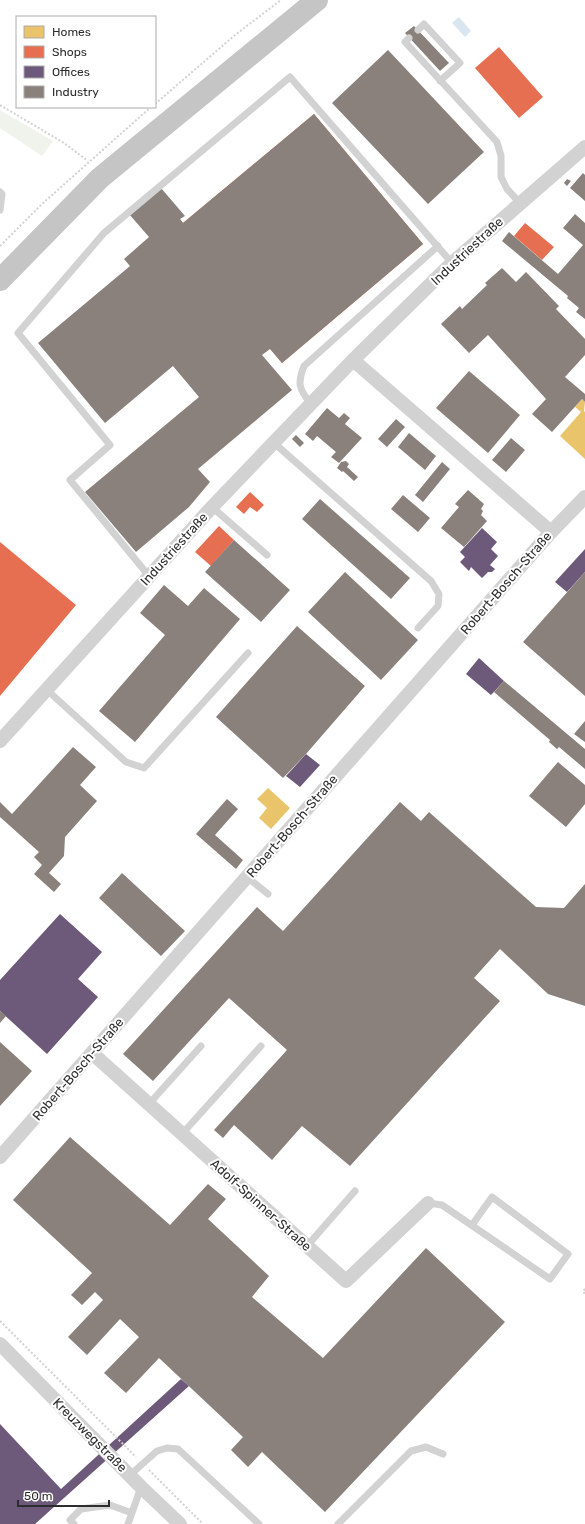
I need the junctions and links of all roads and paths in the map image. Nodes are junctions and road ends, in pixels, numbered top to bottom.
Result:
1 (281, 0) edge
2 (317, 0) edge
3 (418, 30) dead end
4 (430, 31) junction
5 (424, 36) dead end
6 (409, 38) dead end
7 (439, 41) junction
8 (433, 46) dead end
9 (445, 48) junction
10 (440, 53) dead end
11 (451, 54) junction
12 (446, 60) dead end
13 (440, 81) junction
14 (156, 103) edge
15 (0, 105) edge
16 (150, 108) edge
17 (585, 147) edge
18 (88, 161) junction
19 (0, 192) edge
20 (520, 203) junction
21 (0, 210) edge
22 (0, 246) edge
23 (438, 246) junction
24 (452, 263) junction
25 (0, 280) edge
26 (353, 360) junction
27 (311, 404) junction
28 (274, 443) junction
29 (585, 496) edge
30 (212, 507) junction
31 (551, 532) junction
32 (267, 555) dead end
33 (149, 576) junction
34 (418, 628) dead end
35 (248, 653) dead end
36 (47, 690) junction
37 (0, 742) edge
38 (247, 877) junction
39 (268, 894) dead end
40 (201, 1046) dead end
41 (261, 1046) dead end
42 (92, 1053) junction
43 (149, 1104) junction
44 (182, 1134) junction
45 (0, 1157) edge
46 (355, 1191) dead end
47 (428, 1203) joint
48 (472, 1225) junction
49 (306, 1246) junction
50 (585, 1288) edge
51 (585, 1294) edge
52 (0, 1321) edge
53 (0, 1344) edge
54 (443, 1454) dead end
55 (142, 1463) junction
56 (130, 1475) junction
57 (141, 1487) junction
58 (132, 1513) junction
59 (70, 1522) edge
60 (128, 1524) edge
61 (180, 1524) edge
62 (203, 1524) edge
63 (259, 1524) edge
64 (338, 1524) edge

1 - 14 path
2 - 25 main road
3 - 4 lane
4 - 5 lane
4 - 7 lane
6 - 13 lane
7 - 8 lane
7 - 9 lane
9 - 10 lane
9 - 11 lane
11 - 12 lane
11 - 13 lane
13 - 20 lane
15 - 18 path
16 - 18 path
17 - 20 street, Industriestraße
18 - 22 path
19 - 21 lane
20 - 24 street, Industriestraße
23 - 24 lane
23 - 27 lane
23 - 33 lane
24 - 26 street, Industriestraße
26 - 27 street, Industriestraße
26 - 31 street
27 - 28 street, Industriestraße
28 - 30 street, Industriestraße
28 - 34 lane
29 - 31 street, Robert-Bosch-Straße
30 - 32 lane
30 - 33 street, Industriestraße
31 - 38 street, Robert-Bosch-Straße
33 - 36 street, Industriestraße
35 - 36 lane
36 - 37 street, Industriestraße
38 - 39 lane
38 - 42 street, Robert-Bosch-Straße
40 - 43 lane
41 - 44 lane
42 - 43 street, Adolf-Spinner-Straße
42 - 45 street, Robert-Bosch-Straße
43 - 44 street, Adolf-Spinner-Straße
44 - 49 street, Adolf-Spinner-Straße
46 - 49 lane
47 - 48 lane
47 - 49 street, Adolf-Spinner-Straße
48 - 48 lane
50 - 51 path
52 - 55 path
53 - 56 street, Kreuzwegstraße
54 - 64 lane
55 - 56 lane
55 - 62 path
55 - 63 lane
56 - 57 street, Kreuzwegstraße
57 - 58 lane
57 - 61 street, Kreuzwegstraße
58 - 59 lane
58 - 60 lane

